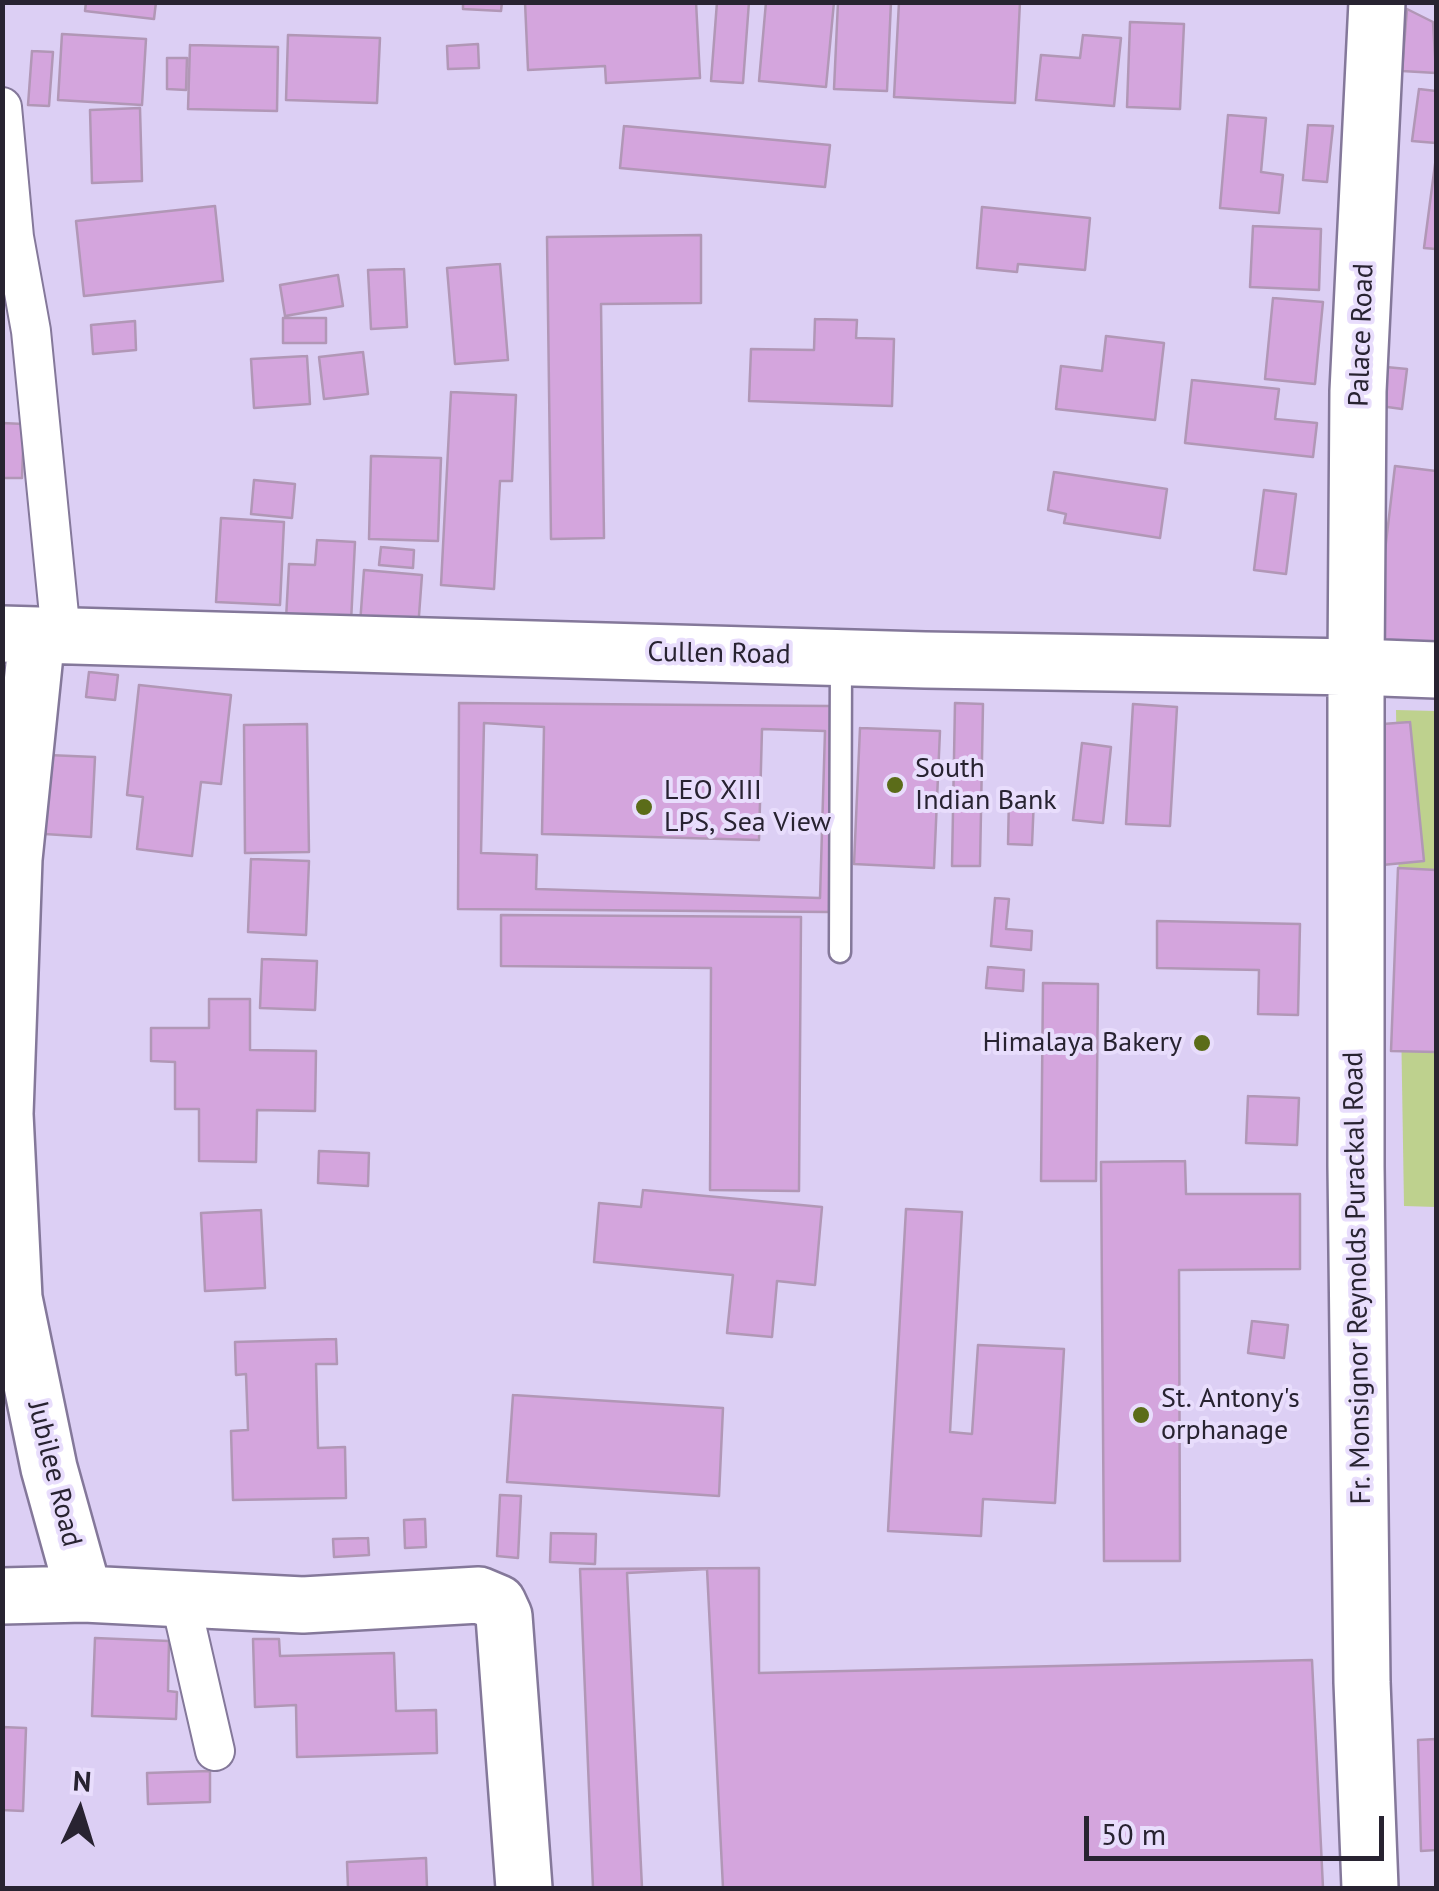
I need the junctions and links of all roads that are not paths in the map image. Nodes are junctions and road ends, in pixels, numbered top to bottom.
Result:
1 (1377, 2) edge
2 (2, 106) edge
3 (34, 635) edge
4 (841, 657) junction
5 (1356, 668) junction
6 (1436, 670) edge
7 (840, 952) dead end
8 (84, 1594) junction
9 (2, 1596) edge
10 (180, 1599) junction
11 (215, 1751) dead end
12 (524, 1888) edge
13 (1370, 1888) edge

1 - 5 main road, Palace Road
2 - 3 street
3 - 4 main road, Cullen Road
3 - 8 main road, Jubilee Road
4 - 5 main road, Cullen Road
4 - 7 lane
5 - 6 main road, Cullen Road
5 - 13 main road, Fr. Monsignor Reynolds Purackal Road
8 - 9 main road
8 - 10 main road
10 - 11 street
10 - 12 main road

